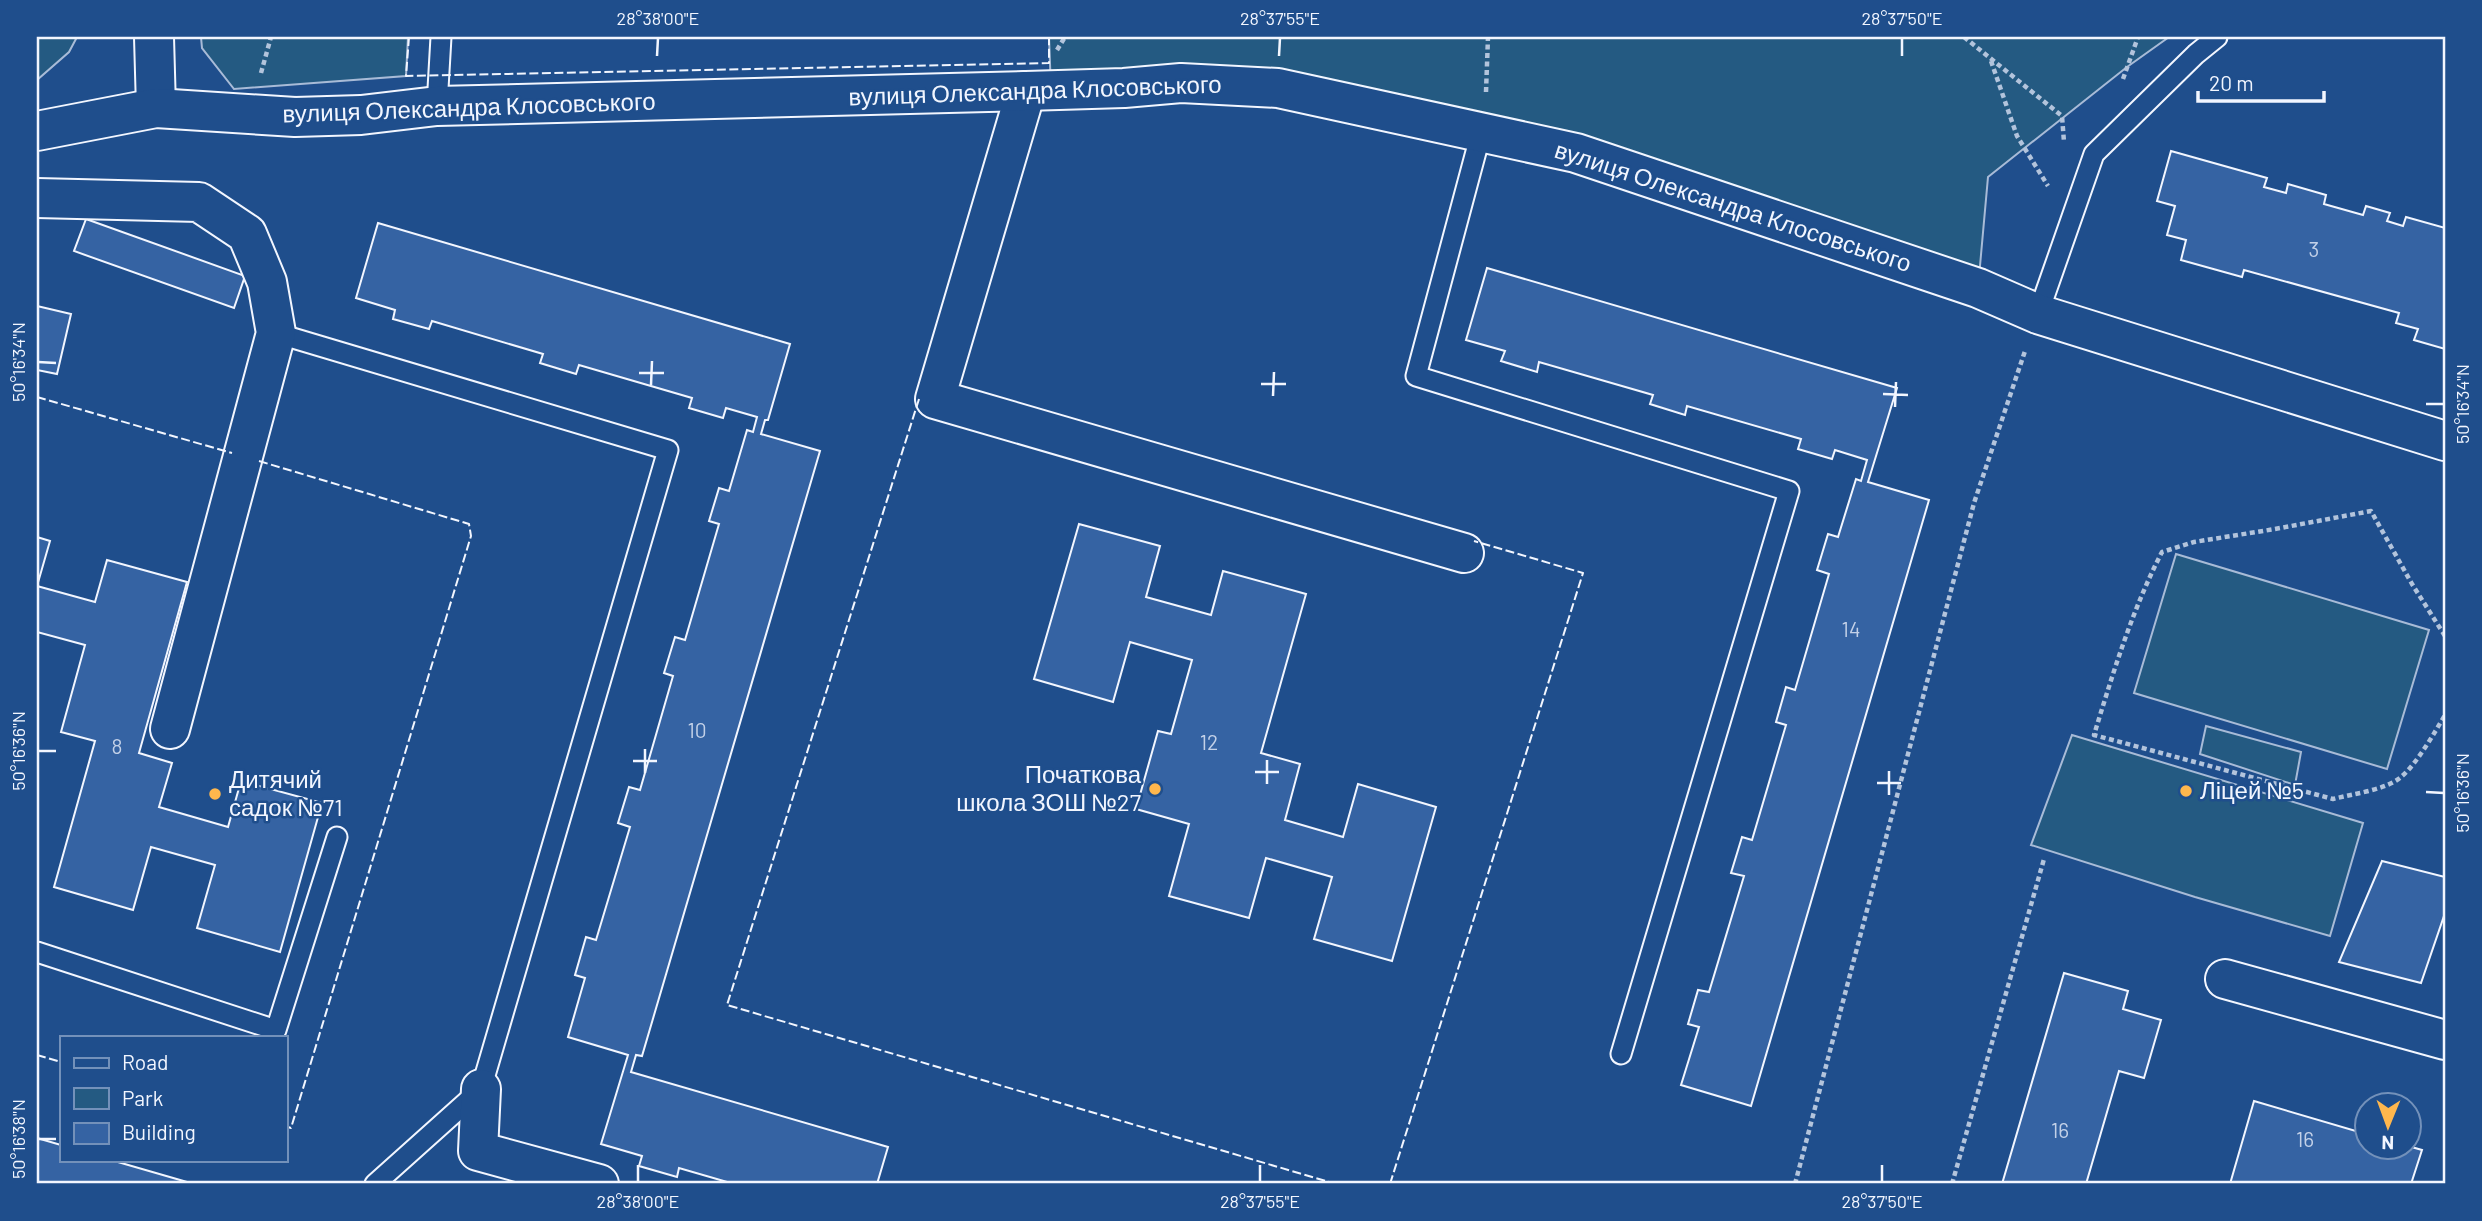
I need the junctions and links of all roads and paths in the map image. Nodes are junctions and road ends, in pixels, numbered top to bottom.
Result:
1 (154, 37) edge
2 (441, 37) edge
3 (1488, 37) edge
4 (1964, 37) edge
5 (2217, 37) edge
6 (1990, 59) junction
7 (1026, 91) junction
8 (438, 106) junction
9 (156, 108) junction
10 (1483, 118) junction
11 (37, 131) edge
12 (2064, 143) dead end
13 (37, 198) edge
14 (2071, 223) junction
15 (2038, 314) junction
16 (276, 333) junction
17 (2445, 441) edge
18 (1464, 553) dead end
19 (2445, 636) edge
20 (2445, 715) edge
21 (170, 729) dead end
22 (337, 837) dead end
23 (2044, 859) dead end
24 (37, 952) edge
25 (2225, 979) dead end
26 (2445, 1040) edge
27 (1621, 1054) dead end
28 (481, 1089) junction
29 (375, 1184) edge
30 (599, 1184) edge
31 (1795, 1184) edge
32 (1952, 1184) edge

1 - 9 street
2 - 8 lane
3 - 10 path
4 - 6 path
5 - 14 lane
6 - 12 path
6 - 14 path
7 - 8 street, вулиця Олександра Клосовського
7 - 10 street, вулиця Олександра Клосовського
7 - 18 street
8 - 9 street, вулиця Олександра Клосовського
9 - 11 street, вулиця Олександра Клосовського
10 - 15 street, вулиця Олександра Клосовського
10 - 27 lane
13 - 16 street
14 - 15 lane
15 - 17 street, вулиця Олександра Клосовського
15 - 31 path
16 - 21 street
16 - 28 lane
19 - 20 path
22 - 24 lane
23 - 32 path
25 - 26 street
28 - 29 lane
28 - 30 street

